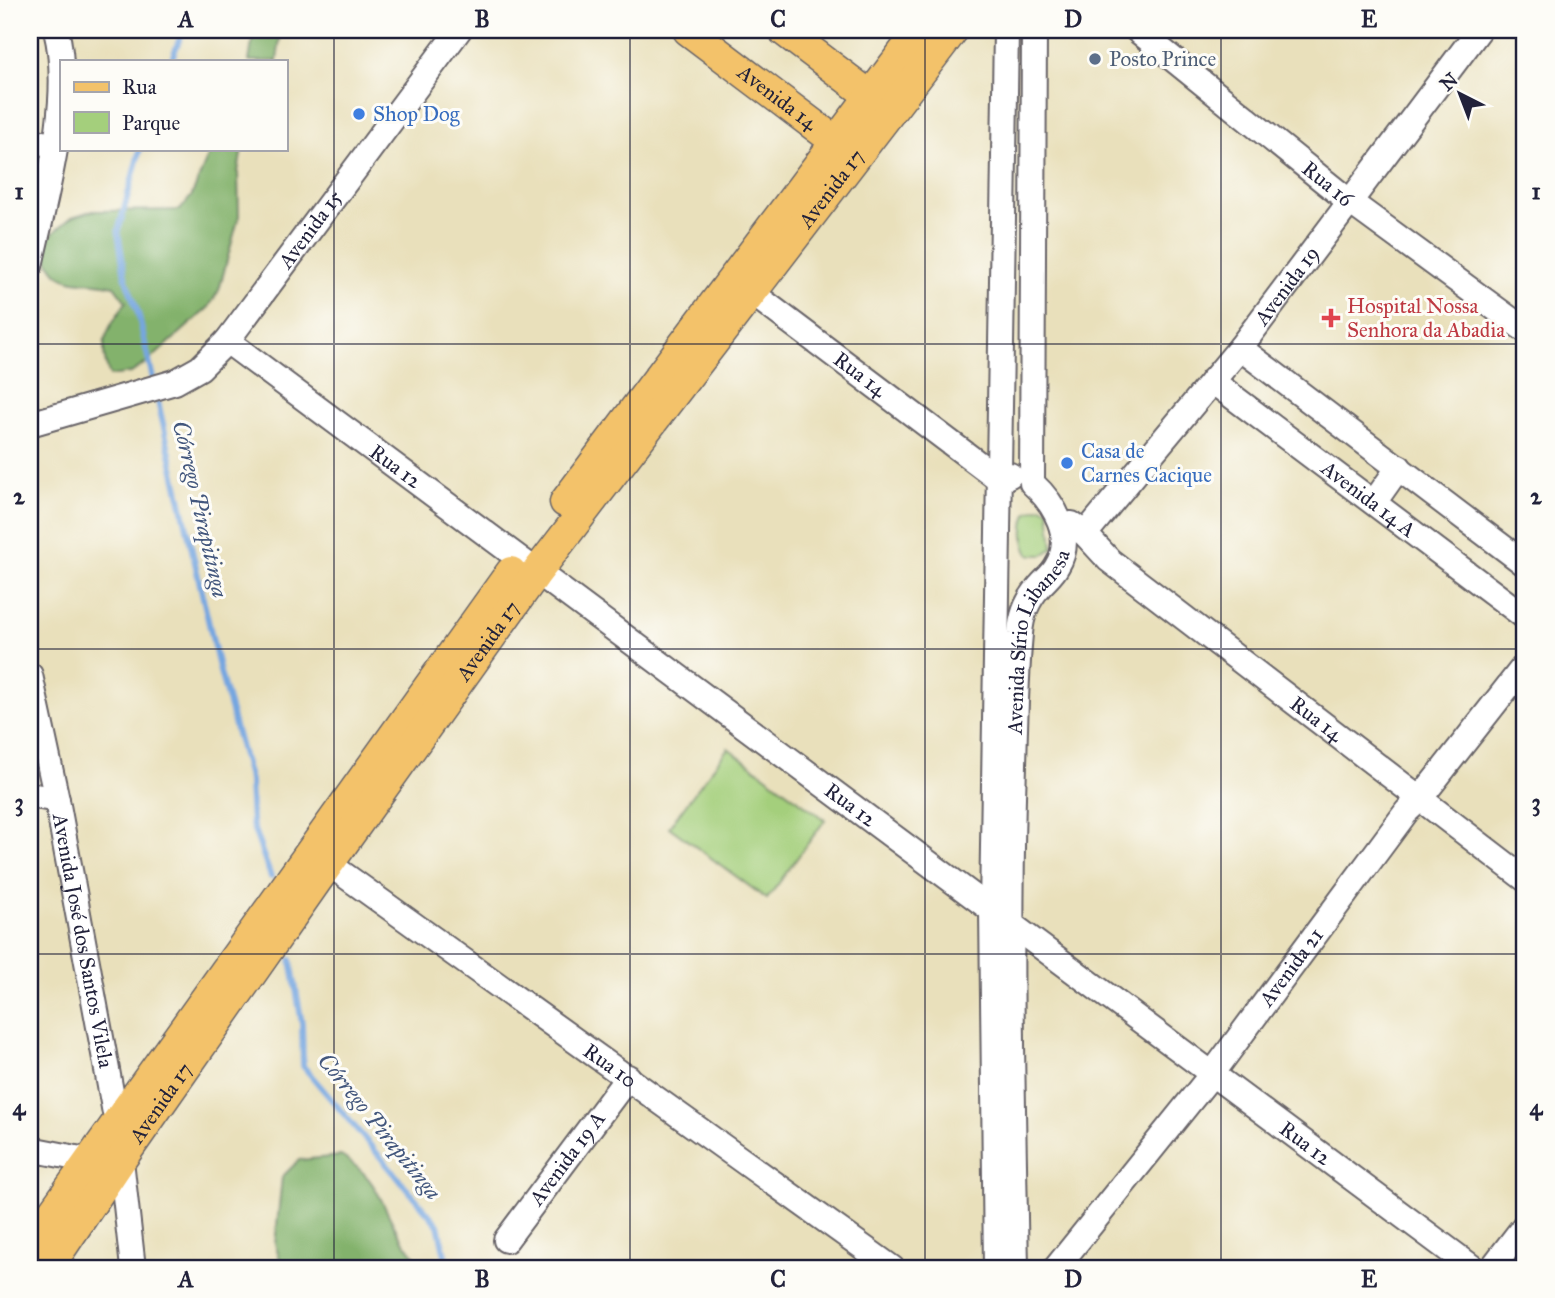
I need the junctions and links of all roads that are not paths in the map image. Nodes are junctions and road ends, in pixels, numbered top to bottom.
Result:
1 (56, 30) edge
2 (459, 30) edge
3 (688, 30) edge
4 (783, 30) edge
5 (920, 30) edge
6 (953, 30) edge
7 (1006, 30) edge
8 (1034, 30) edge
9 (1137, 30) edge
10 (1479, 30) edge
11 (60, 60) edge
12 (869, 95) junction
13 (60, 102) edge
14 (30, 141) edge
15 (835, 141) junction
16 (55, 145) junction
17 (1350, 202) junction
18 (30, 266) edge
19 (752, 293) junction
20 (1525, 330) edge
21 (227, 341) junction
22 (1240, 348) junction
23 (1212, 381) junction
24 (30, 424) edge
25 (1399, 467) junction
26 (1000, 480) junction
27 (1032, 483) junction
28 (1374, 501) junction
29 (1058, 514) junction
30 (1085, 534) junction
31 (1063, 557) junction
32 (1109, 560) junction
33 (1525, 564) edge
34 (529, 566) junction
35 (998, 573) junction
36 (1039, 587) junction
37 (1525, 617) edge
38 (1525, 665) edge
39 (30, 675) edge
40 (30, 796) edge
41 (57, 800) junction
42 (1419, 800) junction
43 (321, 860) junction
44 (1525, 880) edge
45 (1001, 915) junction
46 (1212, 1074) junction
47 (628, 1077) junction
48 (117, 1124) junction
49 (30, 1149) edge
50 (106, 1161) junction
51 (1525, 1225) edge
52 (506, 1240) dead end
53 (30, 1244) edge
54 (48, 1268) edge
55 (133, 1268) edge
56 (892, 1268) edge
57 (996, 1268) edge
58 (1016, 1268) edge
59 (1056, 1268) edge
60 (1473, 1268) edge
61 (1492, 1268) edge

1 - 11 street
2 - 21 street, Avenida 15
3 - 15 main road, Avenida 14
4 - 12 main road
5 - 12 main road, Avenida 17
6 - 19 main road, Avenida 17
7 - 26 street, Avenida Sírio Libanesa
8 - 27 street
9 - 17 street, Rua 16
10 - 17 street, Avenida 19
12 - 15 main road, Avenida 17
13 - 16 street
14 - 16 street
15 - 34 main road, Avenida 17
16 - 18 street
17 - 20 street, Rua 16
17 - 22 street, Avenida 19
19 - 26 street, Rua 14
19 - 34 main road, Avenida 17
21 - 24 street, Avenida 15
21 - 34 street, Rua 12
22 - 23 street, Avenida 19
22 - 25 street, Avenida 14 A
23 - 28 street, Avenida 14 A
23 - 30 street, Avenida 19
25 - 28 street
25 - 33 street, Avenida 14 A
26 - 27 street
26 - 35 street, Avenida Sírio Libanesa
27 - 29 street
28 - 37 street, Avenida 14 A
29 - 30 street, Rua 14
29 - 31 street, Avenida Sírio Libanesa
30 - 32 street, Rua 14
31 - 32 street
31 - 36 street, Avenida Sírio Libanesa
32 - 42 street, Rua 14
34 - 43 main road, Avenida 17
34 - 45 street, Rua 12
35 - 36 street
35 - 45 street, Avenida Sírio Libanesa
36 - 45 street, Avenida Sírio Libanesa
38 - 42 street, Avenida 21
39 - 41 street, Avenida José dos Santos Vilela
40 - 41 street
41 - 48 street, Avenida José dos Santos Vilela
42 - 44 street, Rua 14
42 - 46 street, Avenida 21
43 - 47 street, Rua 10
43 - 48 main road, Avenida 17
43 - 50 main road, Avenida 17
45 - 46 street, Rua 12
45 - 57 street, Avenida Sírio Libanesa
45 - 58 street, Avenida Sírio Libanesa
46 - 59 street, Avenida 21
46 - 60 street, Rua 12
47 - 52 street, Avenida 19 A
47 - 56 street, Rua 10
48 - 50 main road, Avenida 17
49 - 50 street
50 - 53 main road, Avenida 17
50 - 54 main road, Avenida 17
50 - 55 street
51 - 61 street

